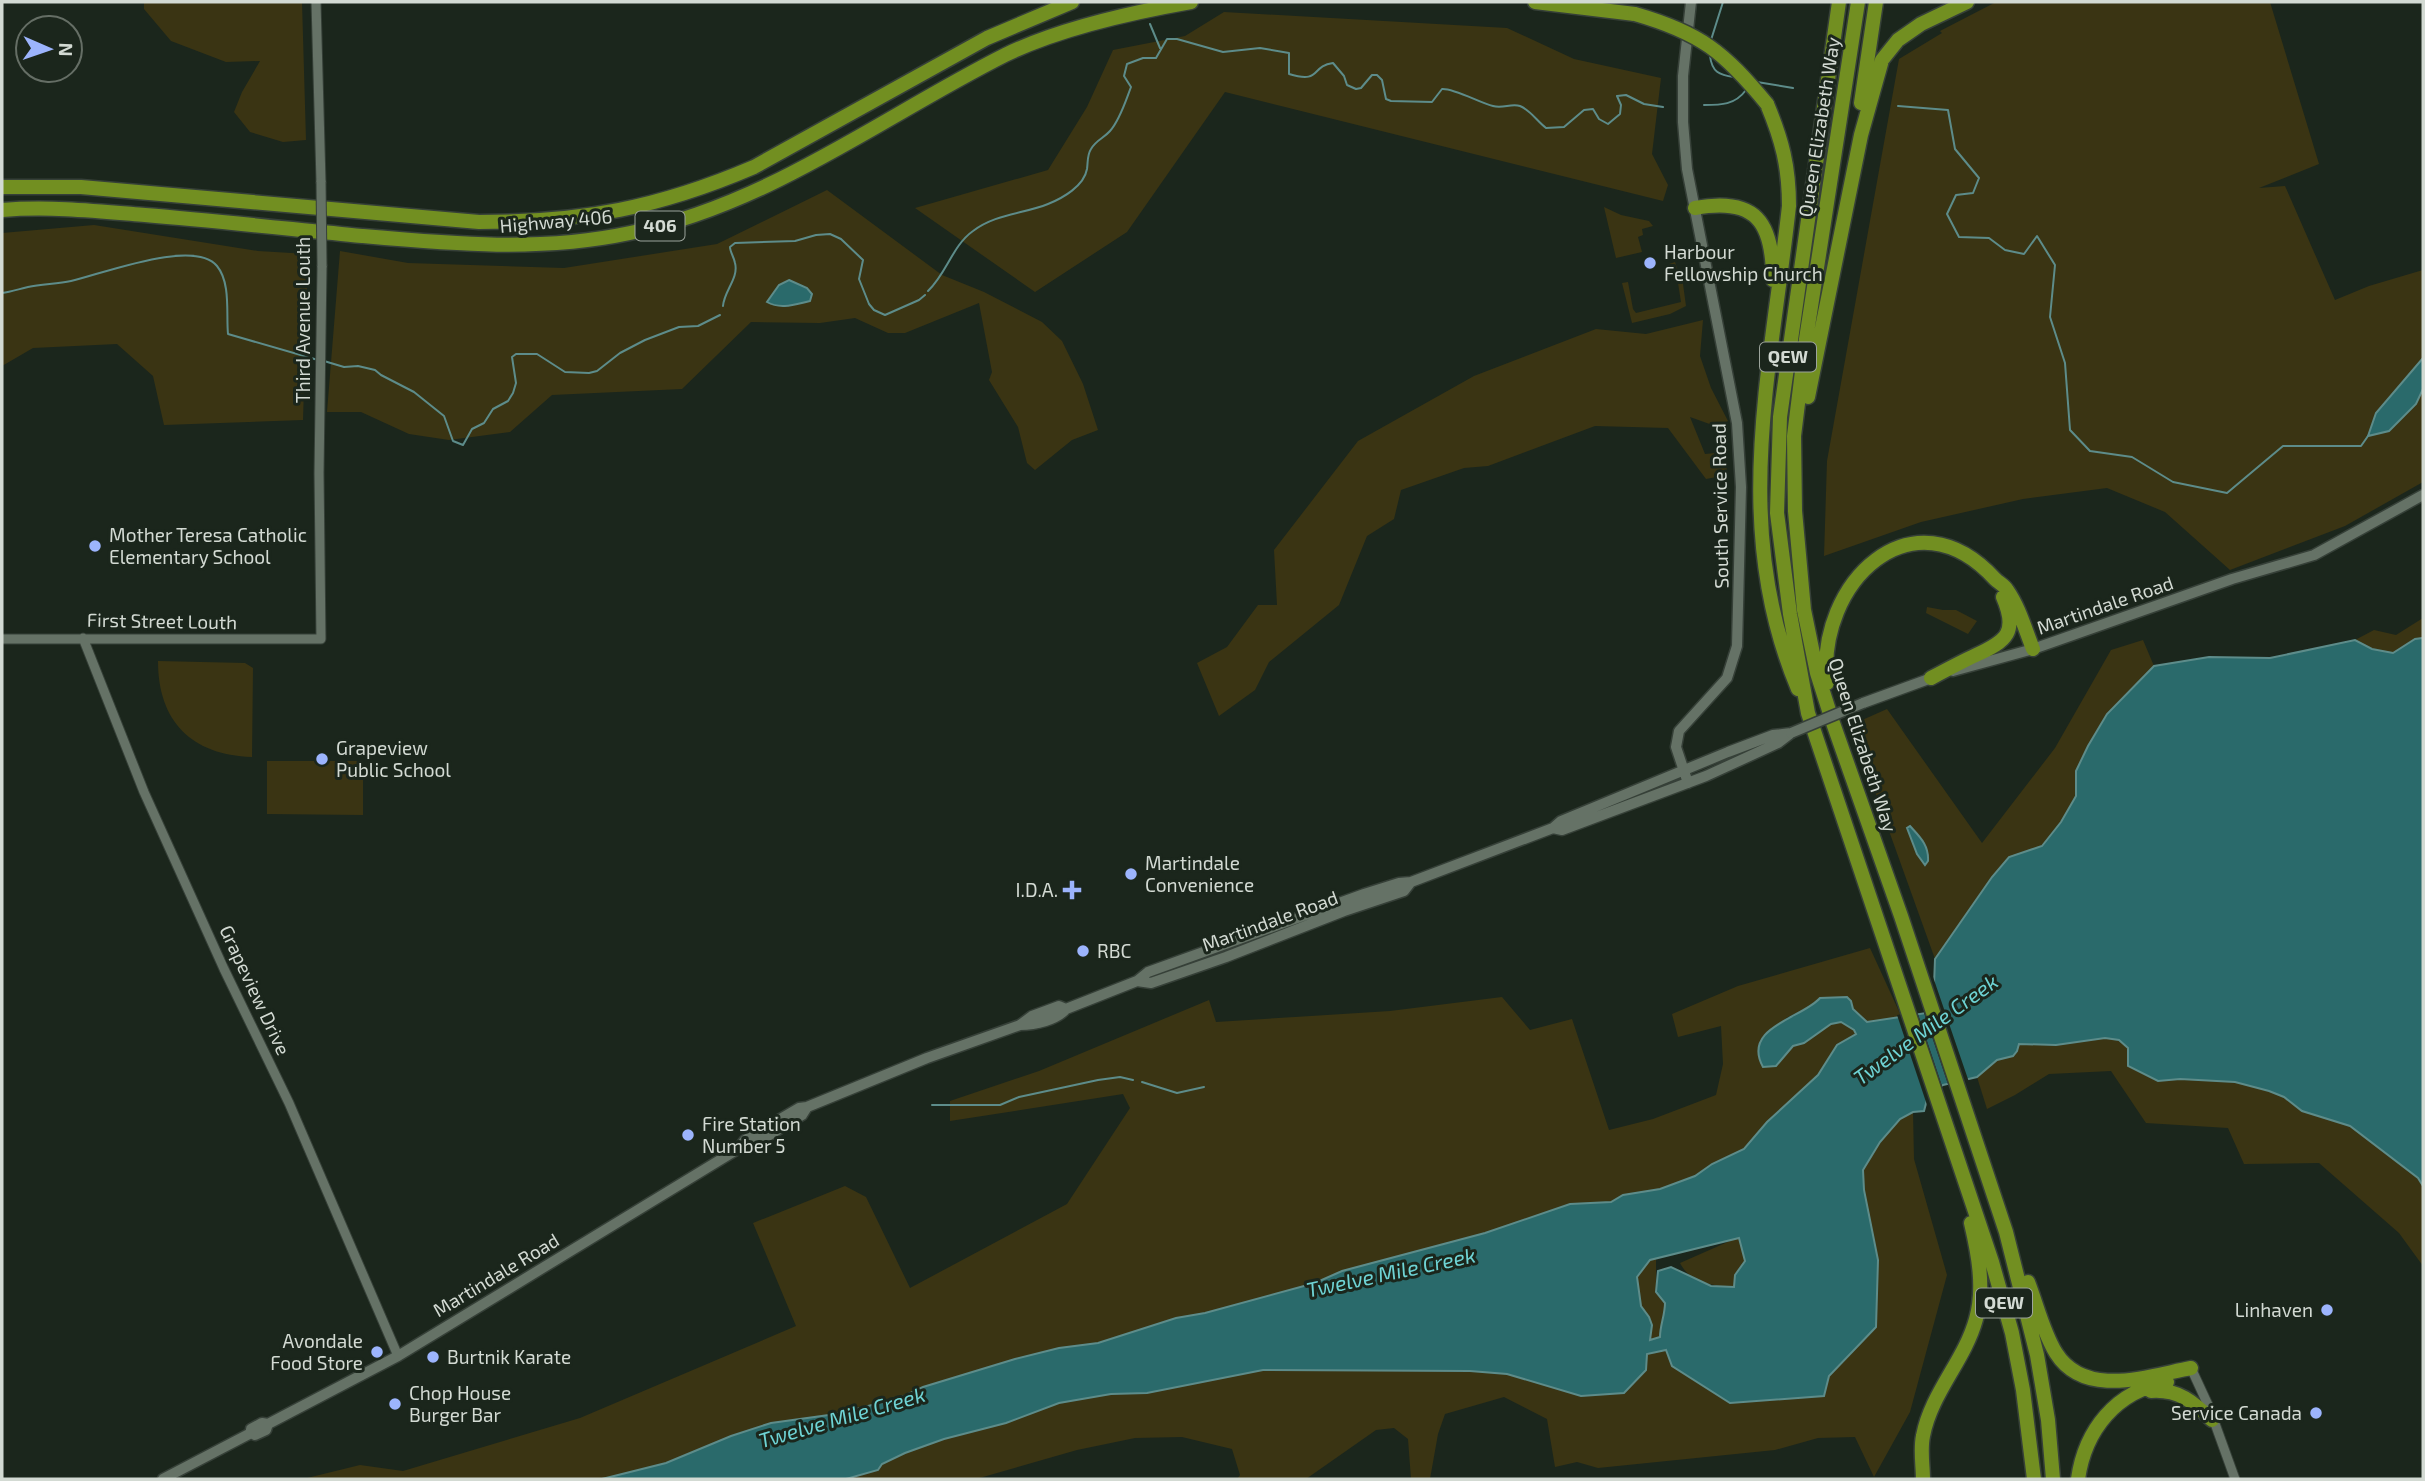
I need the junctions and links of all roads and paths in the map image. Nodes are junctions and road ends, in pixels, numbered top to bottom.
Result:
1 (316, 2) edge
2 (1072, 2) edge
3 (1191, 2) edge
4 (1535, 2) edge
5 (1691, 2) edge
6 (1839, 2) edge
7 (1858, 2) edge
8 (1876, 2) edge
9 (1967, 2) edge
10 (2, 187) edge
11 (1851, 188) junction
12 (1695, 208) junction
13 (2, 210) edge
14 (1767, 373) junction
15 (2423, 495) edge
16 (1794, 511) junction
17 (1996, 579) junction
18 (83, 638) junction
19 (2, 639) edge
20 (321, 639) joint
21 (2033, 649) junction
22 (1931, 677) junction
23 (1808, 713) junction
24 (1833, 723) junction
25 (1791, 733) junction
26 (1685, 771) junction
27 (1688, 783) junction
28 (1553, 828) junction
29 (1948, 1133) junction
30 (2006, 1232) junction
31 (398, 1356) junction
32 (2193, 1372) junction
33 (2123, 1399) junction
34 (2212, 1420) junction
35 (163, 1479) edge
36 (1923, 1479) edge
37 (2034, 1479) edge
38 (2053, 1479) edge
39 (2078, 1479) edge
40 (2235, 1479) edge

1 - 20 street, Third Avenue Louth, bridge
2 - 10 highway, Highway 406 / 406
3 - 13 highway, Highway 406 / 406
4 - 14 highway, bridge
5 - 12 main road, South Service Road
6 - 23 highway, Queen Elizabeth Way / QEW
7 - 16 highway, Queen Elizabeth Way / QEW
8 - 11 highway
9 - 11 highway
11 - 16 highway
12 - 14 highway
12 - 26 main road, South Service Road
14 - 23 highway
15 - 21 main road, Martindale Road
16 - 24 highway, Queen Elizabeth Way / QEW
17 - 21 highway
17 - 22 highway
17 - 24 highway
18 - 19 street, First Street Louth
18 - 20 street, First Street Louth
18 - 31 street, Grapeview Drive
21 - 22 main road, Martindale Road
22 - 25 main road, Martindale Road, bridge
23 - 29 highway, Queen Elizabeth Way / QEW
24 - 30 highway, Queen Elizabeth Way / QEW
25 - 26 main road, Martindale Road
25 - 27 main road, Martindale Road
26 - 27 main road, South Service Road
26 - 28 main road, Martindale Road
27 - 28 main road, Martindale Road
28 - 31 main road, Martindale Road
29 - 36 highway
29 - 37 highway, Queen Elizabeth Way / QEW
30 - 32 highway
30 - 38 highway, Queen Elizabeth Way / QEW
31 - 35 main road, Martindale Road
32 - 33 highway
32 - 34 street
33 - 34 highway
33 - 39 highway
34 - 40 street

